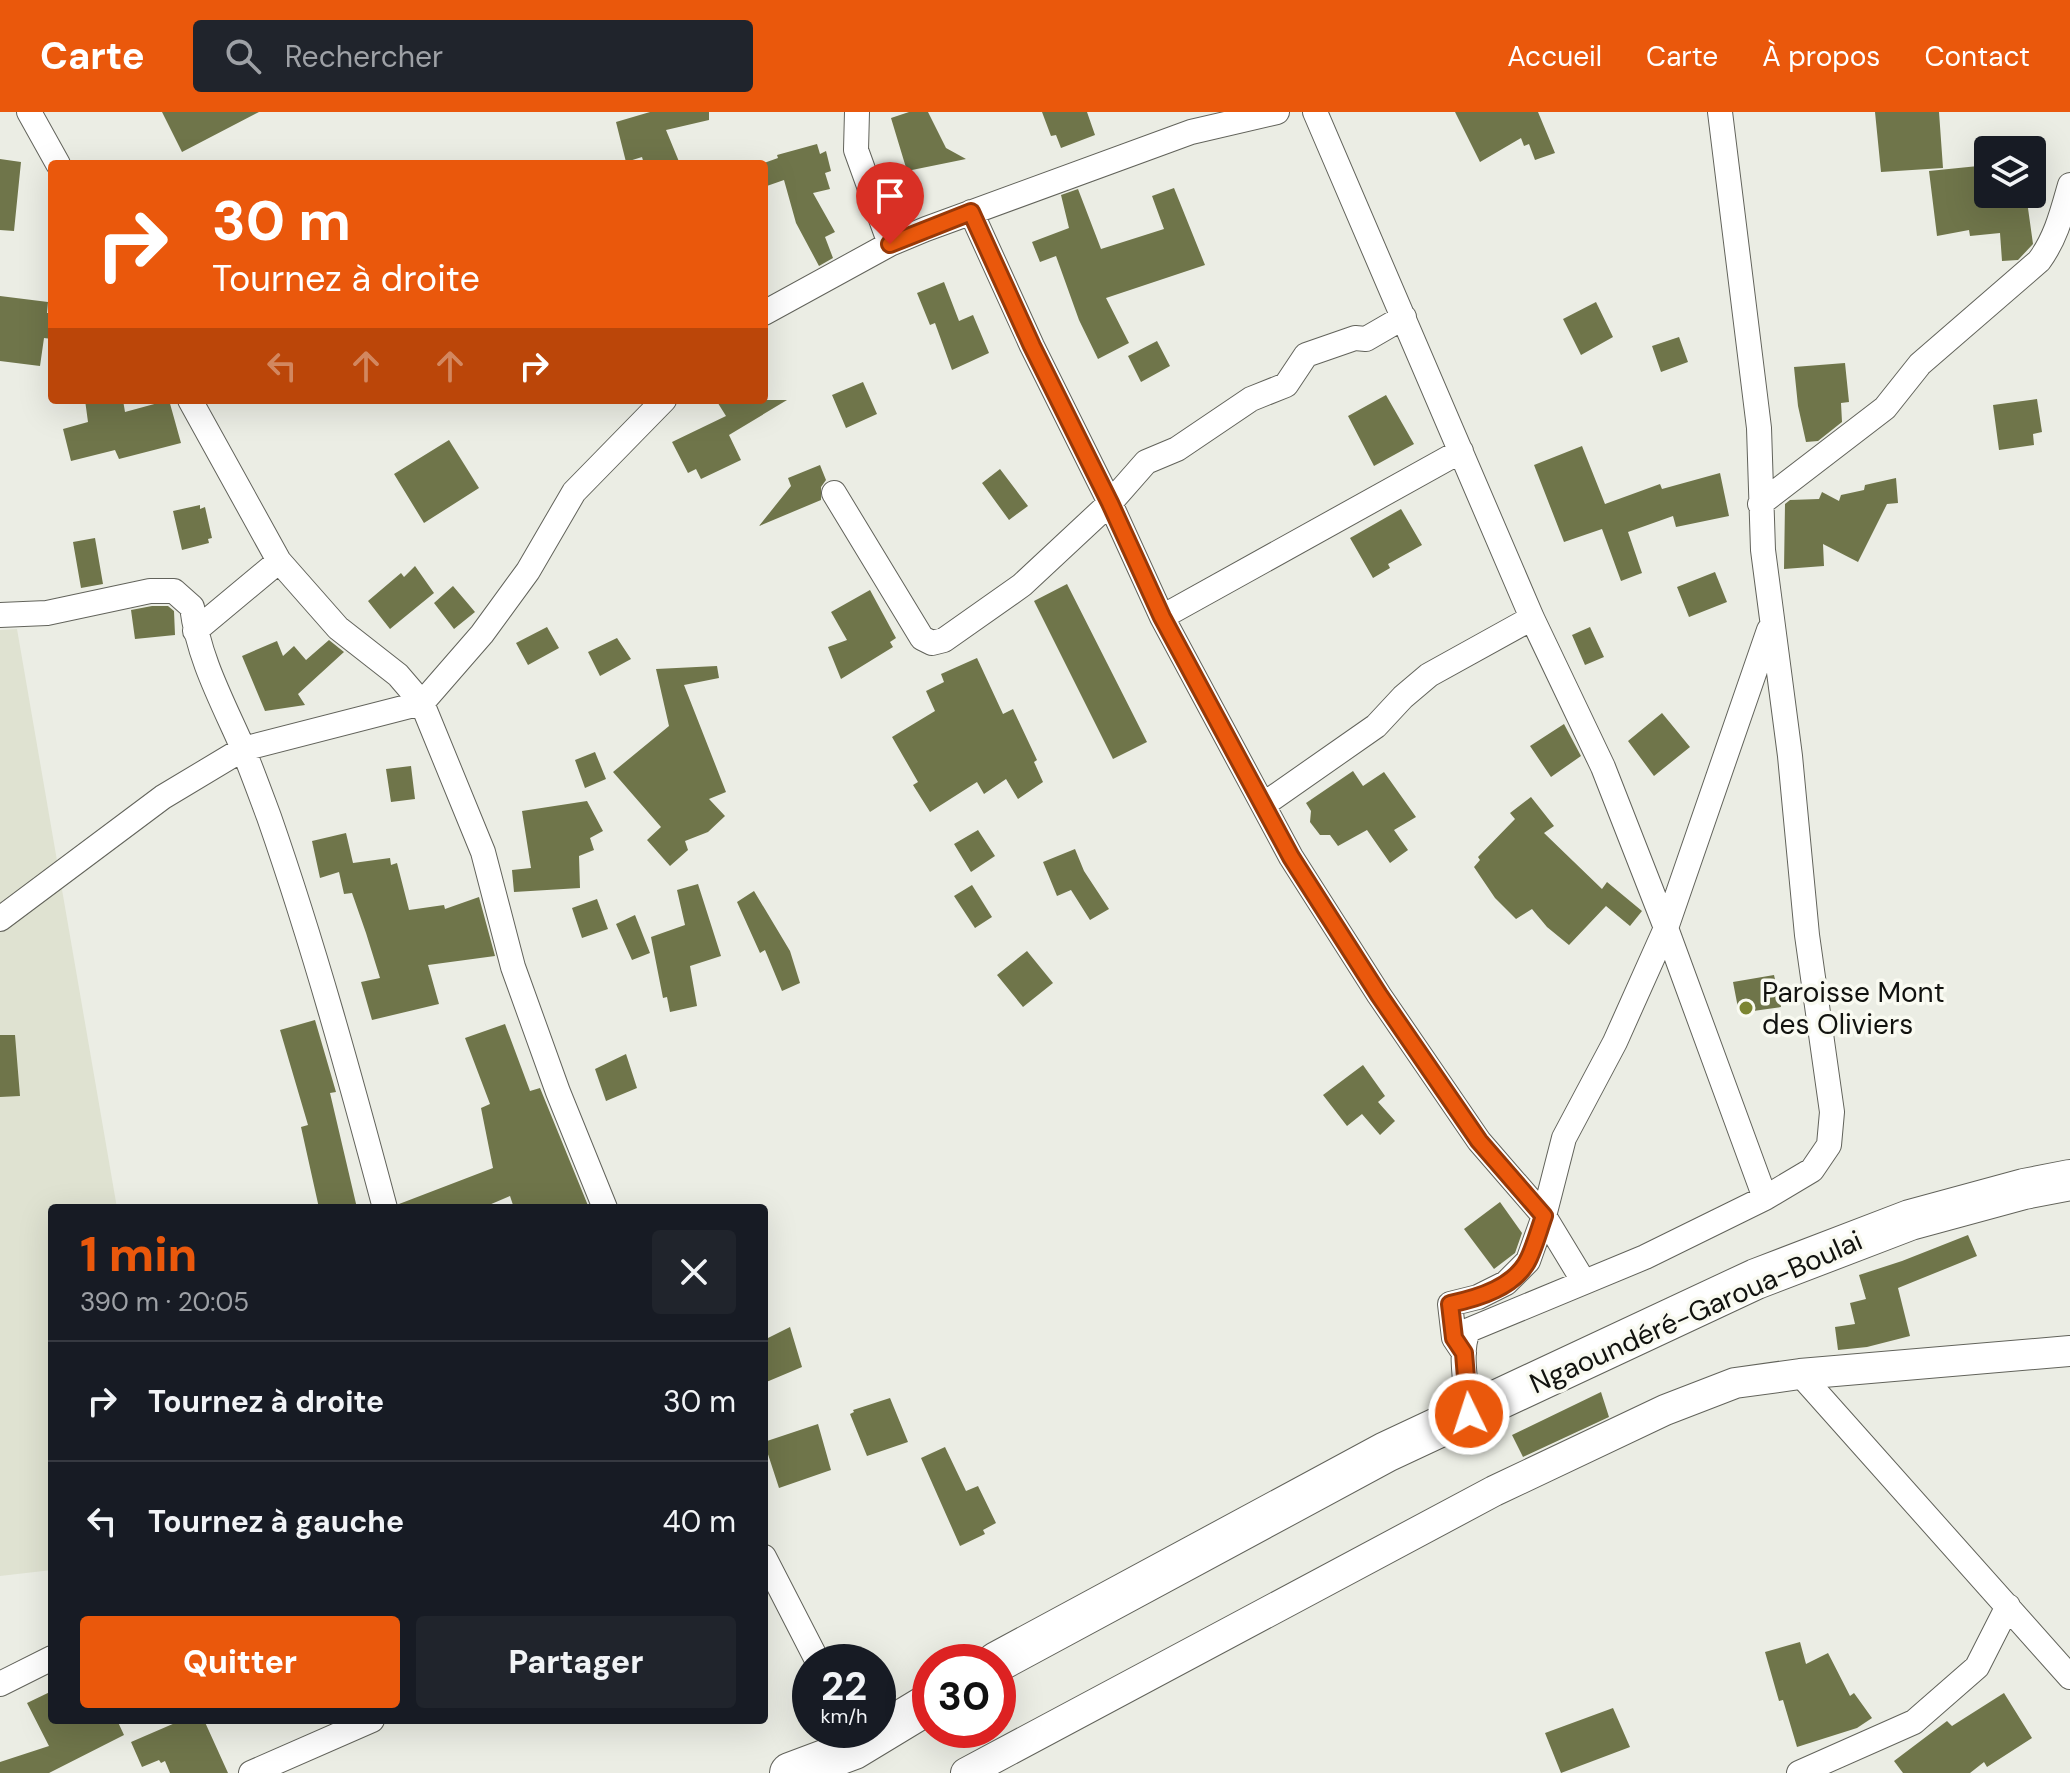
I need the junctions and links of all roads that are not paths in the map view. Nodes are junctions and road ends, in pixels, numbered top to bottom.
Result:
1 (29, 112) edge
2 (857, 112) edge
3 (1277, 112) edge
4 (1315, 112) edge
5 (1720, 112) edge
6 (56, 160) edge
7 (2070, 185) edge
8 (971, 212) junction
9 (2064, 223) edge
10 (890, 244) junction
11 (768, 311) edge
12 (1404, 317) junction
13 (192, 404) edge
14 (660, 404) edge
15 (1461, 451) junction
16 (834, 493) dead end
17 (1110, 503) junction
18 (1760, 504) junction
19 (279, 561) junction
20 (0, 615) edge
21 (1162, 617) junction
22 (1532, 618) junction
23 (1771, 623) junction
24 (195, 631) junction
25 (422, 703) junction
26 (243, 749) junction
27 (1263, 805) junction
28 (0, 919) edge
29 (1666, 928) junction
30 (2070, 1180) edge
31 (1765, 1198) junction
32 (384, 1204) edge
33 (603, 1204) edge
34 (1544, 1216) junction
35 (1584, 1282) junction
36 (2070, 1351) edge
37 (1464, 1353) junction
38 (1800, 1374) junction
39 (1469, 1414) junction
40 (768, 1565) edge
41 (2008, 1606) junction
42 (809, 1644) edge
43 (1016, 1652) edge
44 (48, 1660) edge
45 (2070, 1677) edge
46 (0, 1684) edge
47 (363, 1724) edge
48 (836, 1748) edge
49 (251, 1773) edge
50 (790, 1773) edge
51 (966, 1773) edge
52 (1799, 1773) edge

1 - 6 street
2 - 10 street
3 - 8 street
4 - 12 street
5 - 18 street
7 - 9 street
8 - 10 street
8 - 17 street
9 - 18 street
10 - 11 street
12 - 15 street
12 - 17 street
13 - 19 street
14 - 25 street
15 - 21 street
15 - 22 street
16 - 17 street
17 - 21 street
18 - 23 street
19 - 24 street
19 - 25 street
20 - 24 street
21 - 27 street
22 - 27 street
22 - 29 street
23 - 29 street
23 - 31 street
24 - 26 street
25 - 26 street
25 - 33 street
26 - 28 street
26 - 32 street
27 - 34 street
29 - 31 street
29 - 34 street
30 - 39 highway, Ngaoundéré-Garoua-Boulai
31 - 35 street
34 - 35 street
34 - 37 street
35 - 37 street
36 - 38 street
37 - 39 street
38 - 41 street
38 - 51 street
39 - 43 highway, Ngaoundéré-Garoua-Boulai
40 - 42 street
41 - 45 street
41 - 52 street
44 - 46 street
47 - 49 street
48 - 50 highway

